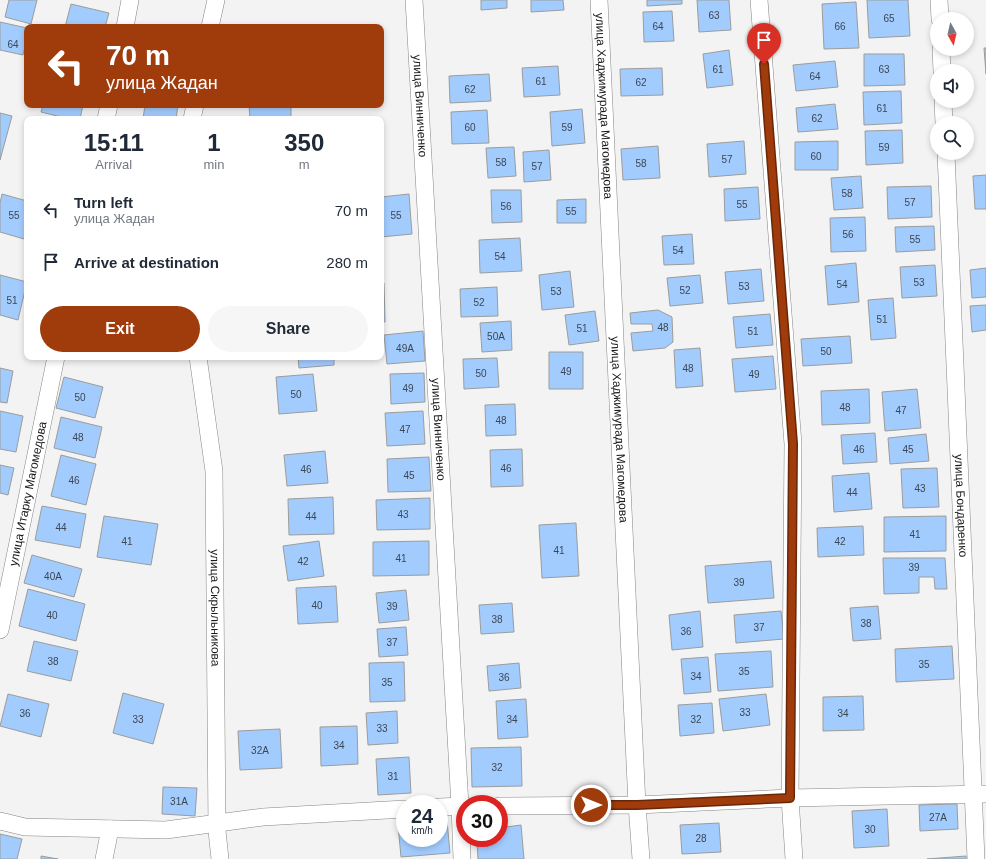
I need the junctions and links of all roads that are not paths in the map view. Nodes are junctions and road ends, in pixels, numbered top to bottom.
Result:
1 (130, 0) edge
2 (216, 0) edge
3 (414, 0) edge
4 (599, 0) edge
5 (759, 0) edge
6 (939, 0) edge
7 (940, 12) edge
8 (126, 24) edge
9 (211, 24) edge
10 (946, 160) edge
11 (55, 360) edge
12 (198, 360) edge
13 (0, 630) edge
14 (980, 794) edge
15 (462, 795) edge
16 (790, 798) junction
17 (637, 805) junction
18 (508, 806) edge
19 (396, 810) edge
20 (0, 821) edge
21 (217, 823) junction
22 (110, 829) junction
23 (462, 847) edge
24 (104, 859) edge
25 (220, 859) edge
26 (462, 859) edge
27 (641, 859) edge
28 (794, 859) edge
29 (976, 859) edge

1 - 8 street
2 - 9 street
3 - 15 street, улица Винниченко
4 - 17 street, улица Хаджимурада Магомедова
5 - 16 street
6 - 7 street
10 - 14 street, улица Бондаренко
11 - 13 street, улица Итарку Магомедова
12 - 21 street, улица Скрыльникова
14 - 16 street
14 - 29 street, улица Бондаренко
16 - 17 street
16 - 28 street
17 - 18 street
17 - 27 street, улица Хаджимурада Магомедова
19 - 21 street
20 - 22 street
21 - 22 street
21 - 25 street, улица Скрыльникова
22 - 24 street
23 - 26 street, улица Винниченко

